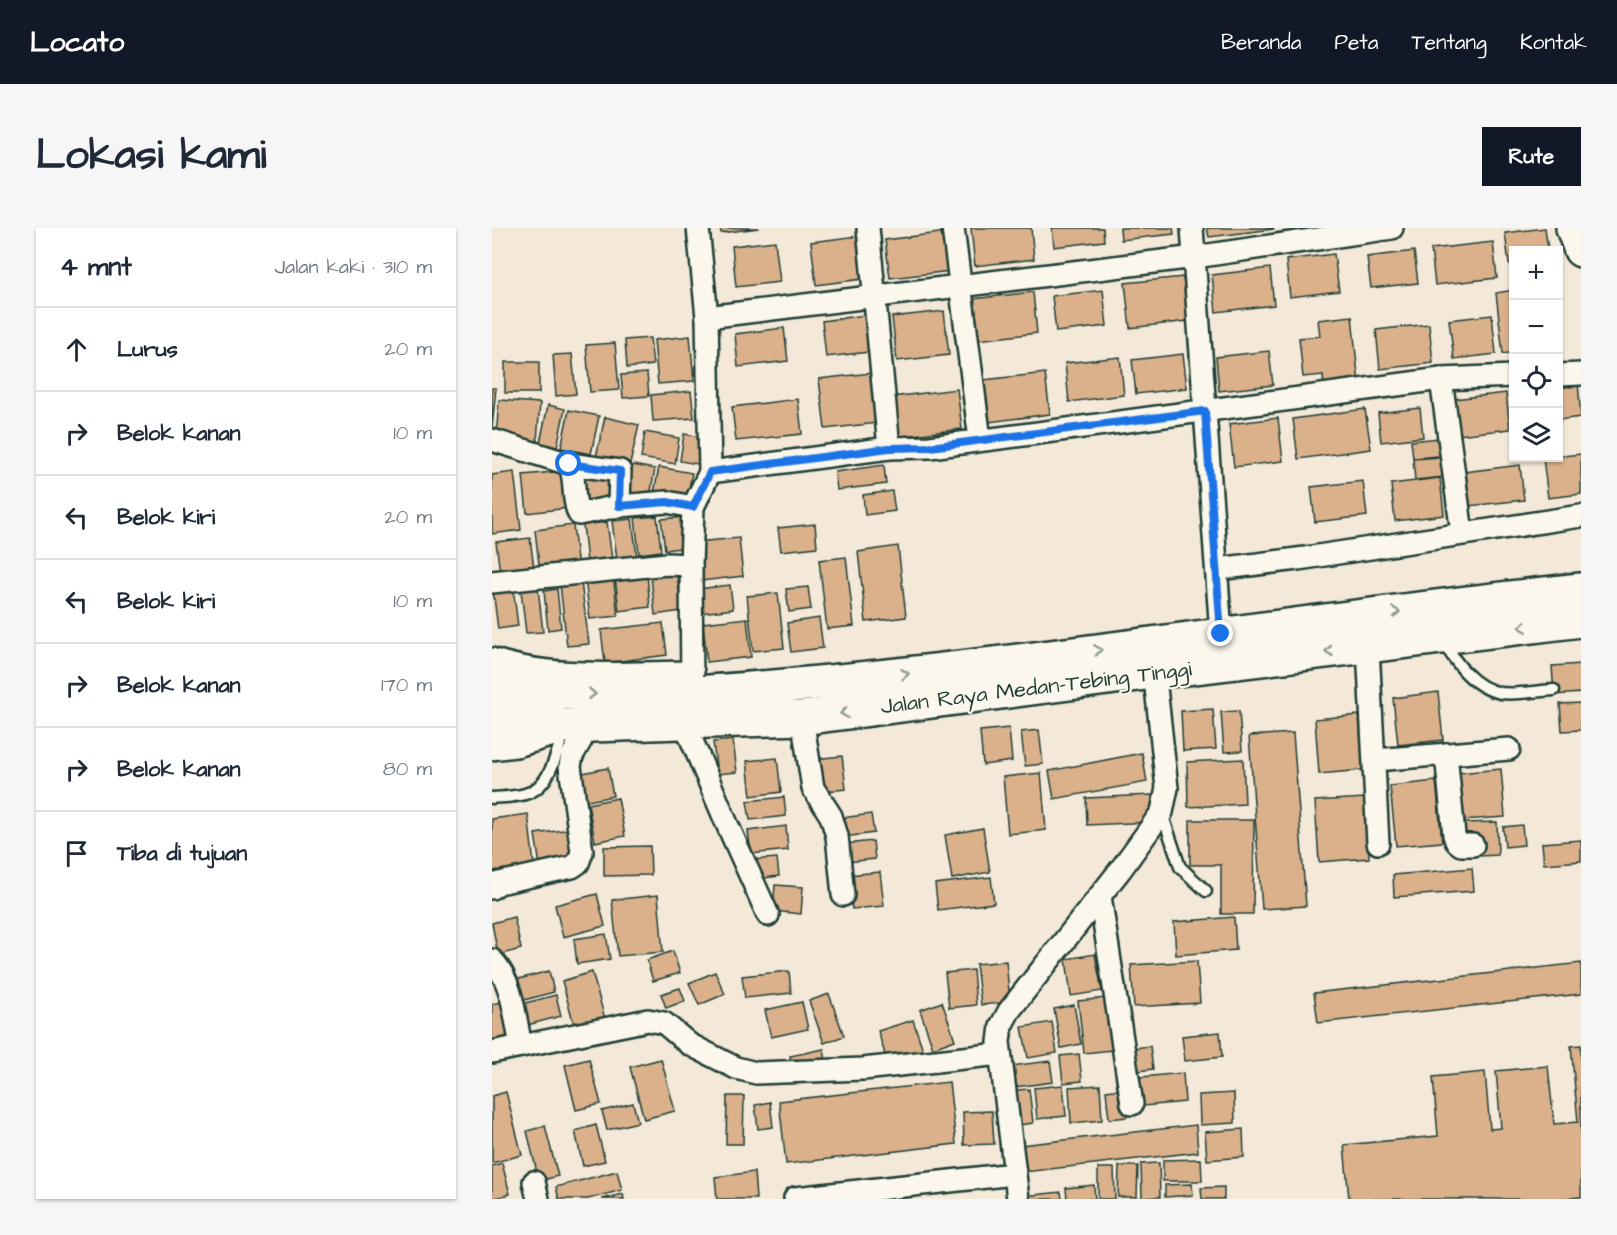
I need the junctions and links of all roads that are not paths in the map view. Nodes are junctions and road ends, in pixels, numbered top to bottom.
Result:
1 (698, 228) edge
2 (868, 228) edge
3 (953, 228) edge
4 (1192, 228) edge
5 (1392, 228) edge
6 (1573, 228) edge
7 (1581, 250) edge
8 (1195, 256) junction
9 (959, 286) junction
10 (875, 297) junction
11 (707, 317) junction
12 (1581, 374) edge
13 (1563, 375) edge
14 (1509, 376) edge
15 (1441, 379) junction
16 (1205, 411) junction
17 (492, 440) edge
18 (980, 440) junction
19 (889, 448) junction
20 (569, 464) junction
21 (710, 472) junction
22 (619, 506) junction
23 (693, 507) junction
24 (1581, 516) edge
25 (1462, 533) junction
26 (691, 565) junction
27 (1218, 569) junction
28 (1581, 572) edge
29 (492, 582) edge
30 (1581, 590) edge
31 (1513, 597) junction
32 (1581, 620) edge
33 (1221, 634) junction
34 (1441, 638) junction
35 (1368, 647) junction
36 (1153, 657) junction
37 (492, 659) edge
38 (501, 686) edge
39 (1554, 690) dead end
40 (690, 695) junction
41 (492, 712) edge
42 (802, 718) junction
43 (573, 725) junction
44 (492, 743) edge
45 (1509, 749) dead end
46 (1446, 754) junction
47 (1375, 760) junction
48 (492, 798) edge
49 (1162, 812) junction
50 (1378, 843) dead end
51 (1473, 845) dead end
52 (492, 888) edge
53 (1206, 891) dead end
54 (843, 895) dead end
55 (1100, 896) junction
56 (768, 915) dead end
57 (492, 960) edge
58 (521, 1046) junction
59 (492, 1052) edge
60 (1000, 1054) junction
61 (1132, 1104) dead end
62 (1014, 1174) junction
63 (795, 1198) edge
64 (1017, 1199) edge

1 - 11 street
2 - 10 street
3 - 9 street
4 - 8 street
5 - 8 street
6 - 7 highway
8 - 9 street
8 - 16 street
9 - 10 street
9 - 18 street
10 - 11 street
10 - 19 street
11 - 21 street
12 - 13 street
14 - 15 street
15 - 16 street
15 - 25 street
16 - 18 street
16 - 27 street
17 - 20 street
18 - 19 street
19 - 21 street
20 - 22 street
20 - 22 street
21 - 23 street
22 - 23 street
23 - 26 street
24 - 25 street
25 - 27 street
26 - 29 street
26 - 40 street
27 - 33 street
28 - 31 highway
30 - 31 highway, Jalan Raya Medan-Tebing Tinggi
33 -> 31 highway, Jalan Raya Medan-Tebing Tinggi
32 -> 34 highway, Jalan Raya Medan-Tebing Tinggi
33 - 36 highway, Jalan Raya Medan-Tebing Tinggi
34 - 35 highway, Jalan Raya Medan-Tebing Tinggi
34 - 39 lane
35 -> 36 highway, Jalan Raya Medan-Tebing Tinggi
35 - 47 street
40 -> 36 highway, Jalan Raya Medan-Tebing Tinggi
36 -> 42 highway, Jalan Raya Medan-Tebing Tinggi
36 - 49 street
37 - 40 street
38 -> 40 highway, Jalan Raya Medan-Tebing Tinggi
40 - 42 highway, Jalan Raya Medan-Tebing Tinggi
40 - 43 highway, Jalan Raya Medan-Tebing Tinggi
40 - 56 street
41 - 43 highway
42 - 54 street
43 - 44 highway, Jalan Raya Medan-Tebing Tinggi
43 - 48 lane
43 - 52 street
45 - 46 street
46 - 47 street
46 - 51 street
47 - 50 street
49 - 53 lane
49 - 55 street
55 - 60 street
55 - 61 street
57 - 58 street
58 - 59 street
58 - 60 street
60 - 62 street
62 - 63 street
62 - 64 street

